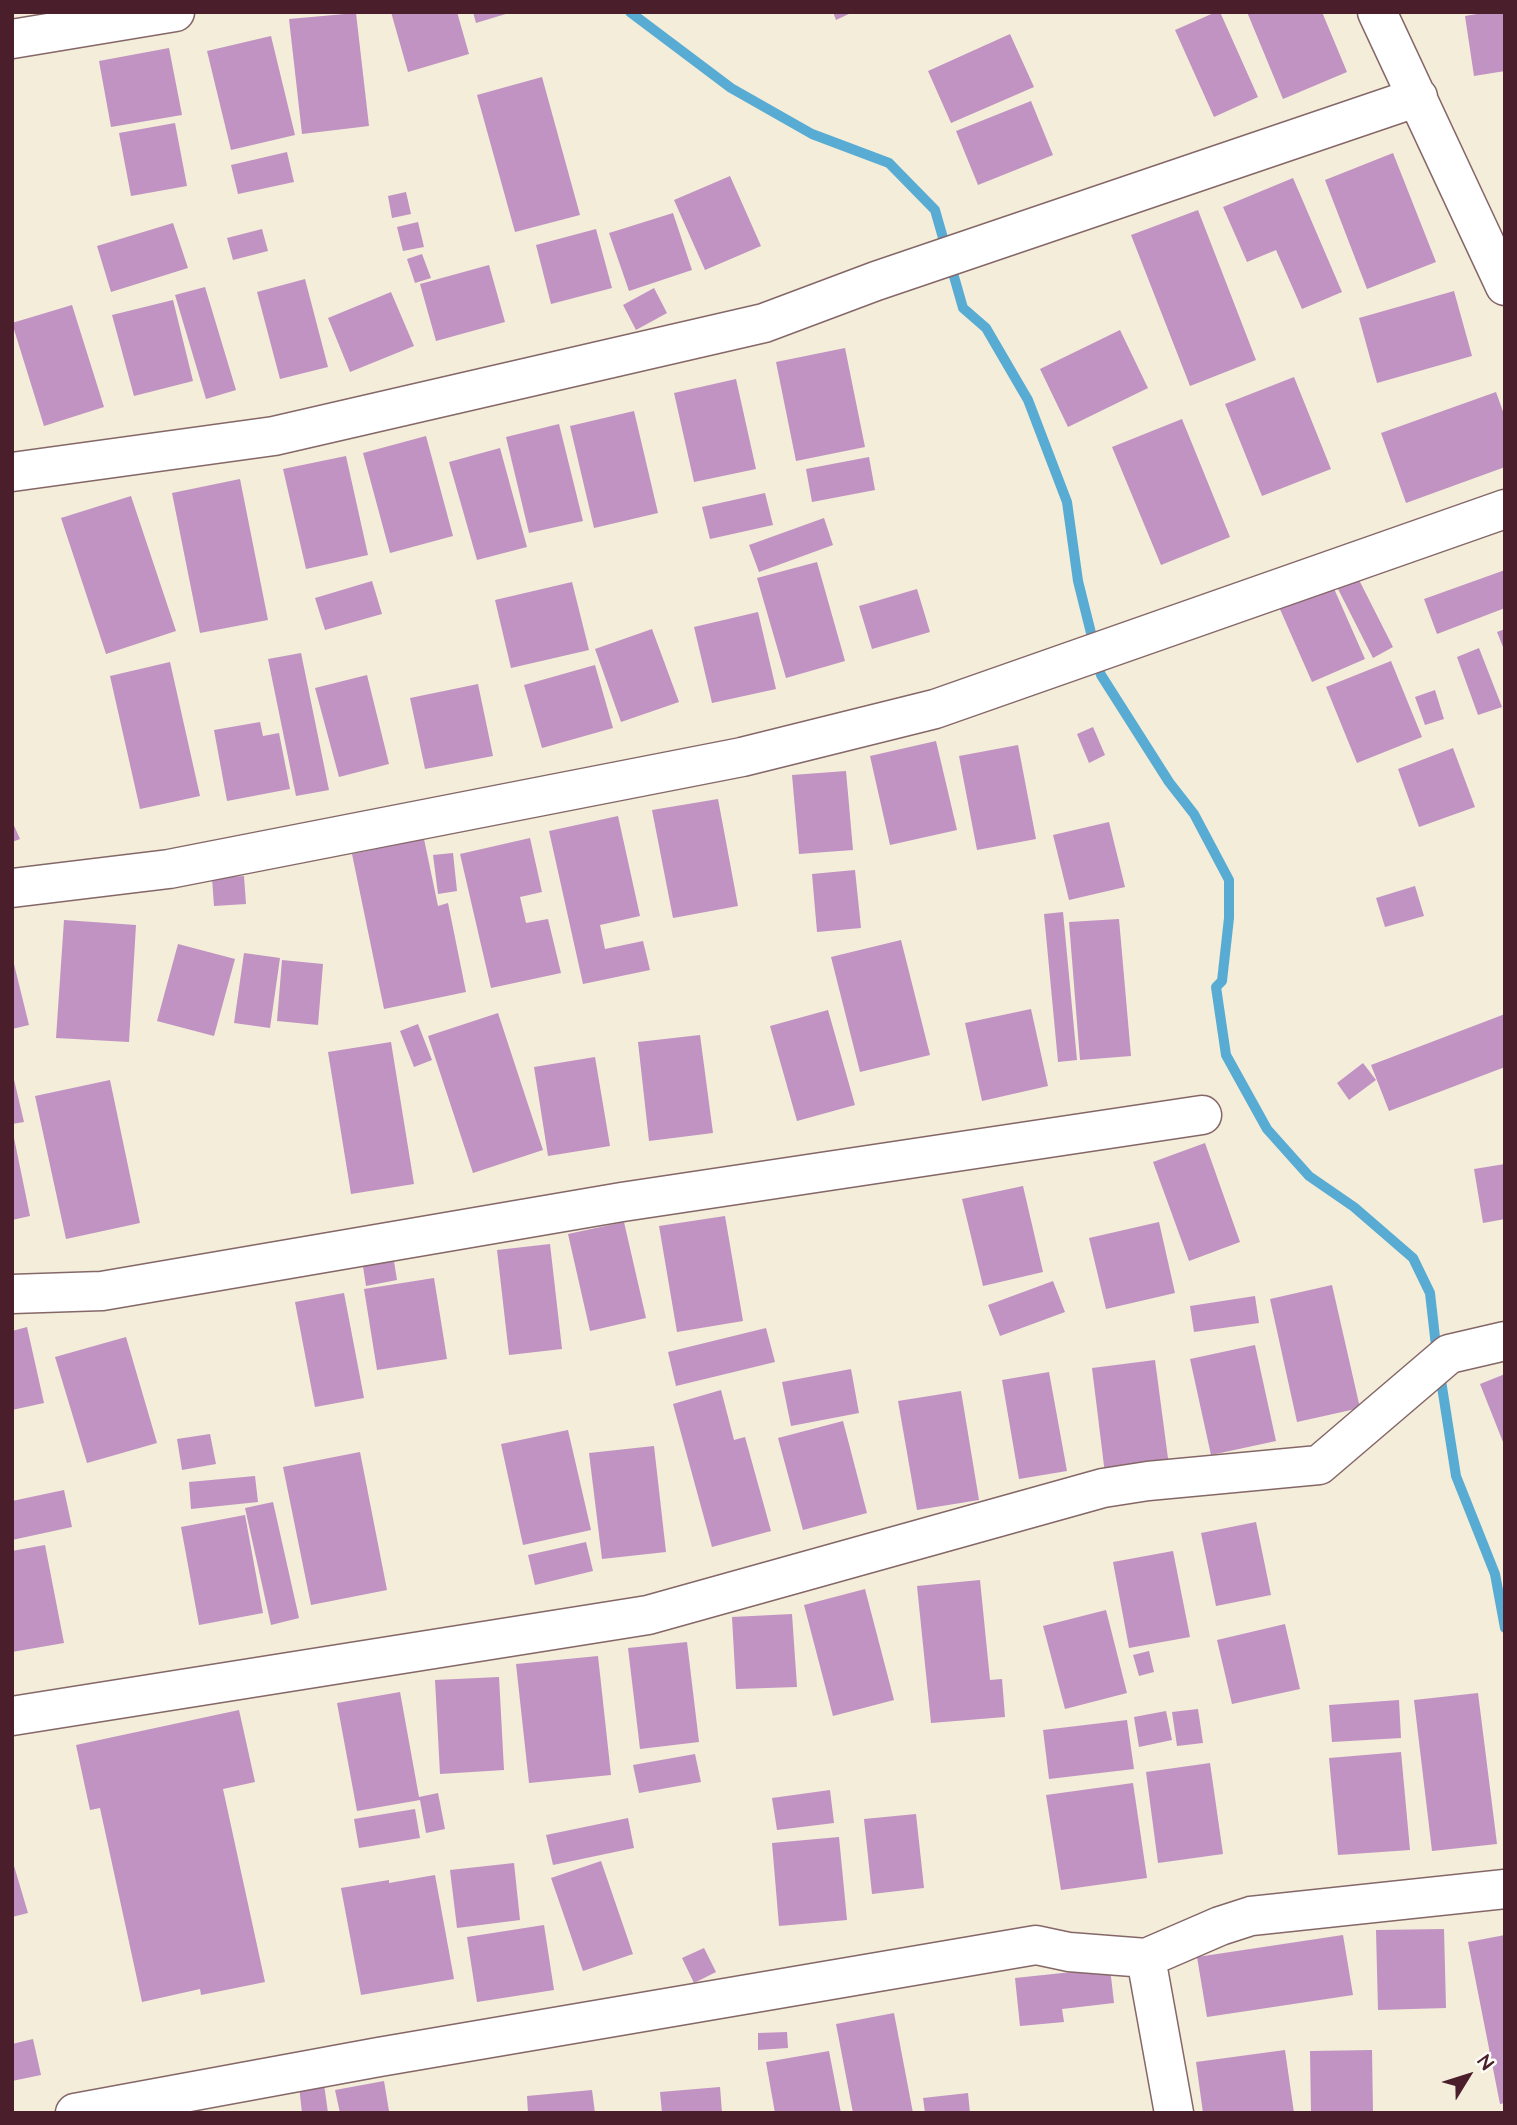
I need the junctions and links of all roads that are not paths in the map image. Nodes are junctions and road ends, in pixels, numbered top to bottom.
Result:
1 (175, 12) edge
2 (1377, 12) edge
3 (12, 39) edge
4 (1418, 97) junction
5 (1505, 286) edge
6 (12, 472) edge
7 (1505, 509) edge
8 (12, 888) edge
9 (1202, 1115) dead end
10 (12, 1294) edge
11 (1505, 1341) edge
12 (12, 1716) edge
13 (1505, 1889) edge
14 (1146, 1958) junction
15 (75, 2113) edge
16 (1174, 2113) edge

1 - 3 street
2 - 4 street
4 - 5 street
4 - 6 street
7 - 8 street
9 - 10 street
11 - 12 street
13 - 14 street
14 - 15 street
14 - 16 street

